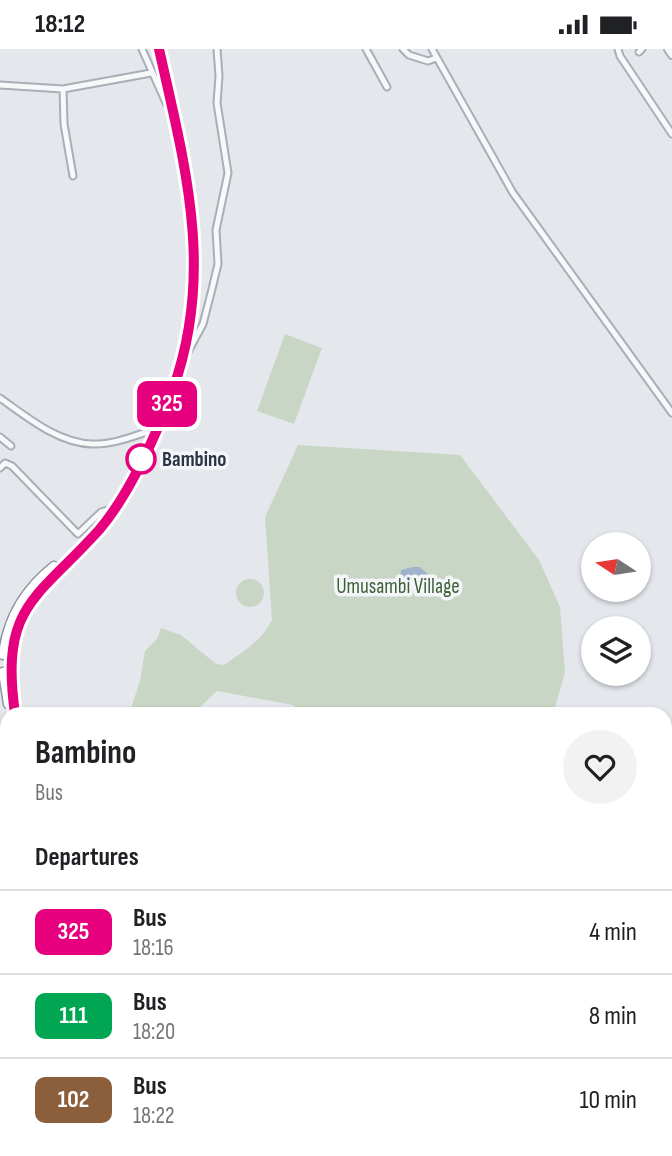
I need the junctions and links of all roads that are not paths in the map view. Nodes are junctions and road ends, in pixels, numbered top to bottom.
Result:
1 (142, 49) edge
2 (159, 49) edge
3 (217, 49) edge
4 (366, 49) edge
5 (404, 49) edge
6 (432, 49) edge
7 (617, 50) edge
8 (436, 58) junction
9 (151, 73) junction
10 (0, 85) edge
11 (387, 87) dead end
12 (63, 89) junction
13 (172, 109) junction
14 (672, 134) edge
15 (73, 176) dead end
16 (181, 364) junction
17 (0, 398) edge
18 (672, 413) edge
19 (156, 429) junction
20 (0, 437) edge
21 (10, 446) dead end
22 (0, 468) edge
23 (114, 507) junction
24 (11, 707) edge

1 - 9 street
2 - 13 highway
3 - 16 street
4 - 11 street
5 - 8 street
6 - 8 street
7 - 14 street
8 - 18 street
9 - 12 street
9 - 13 street
10 - 12 street
12 - 15 street
13 - 16 highway
16 - 19 highway
17 - 19 street
19 - 23 highway
20 - 21 street
22 - 23 street
23 - 24 highway

